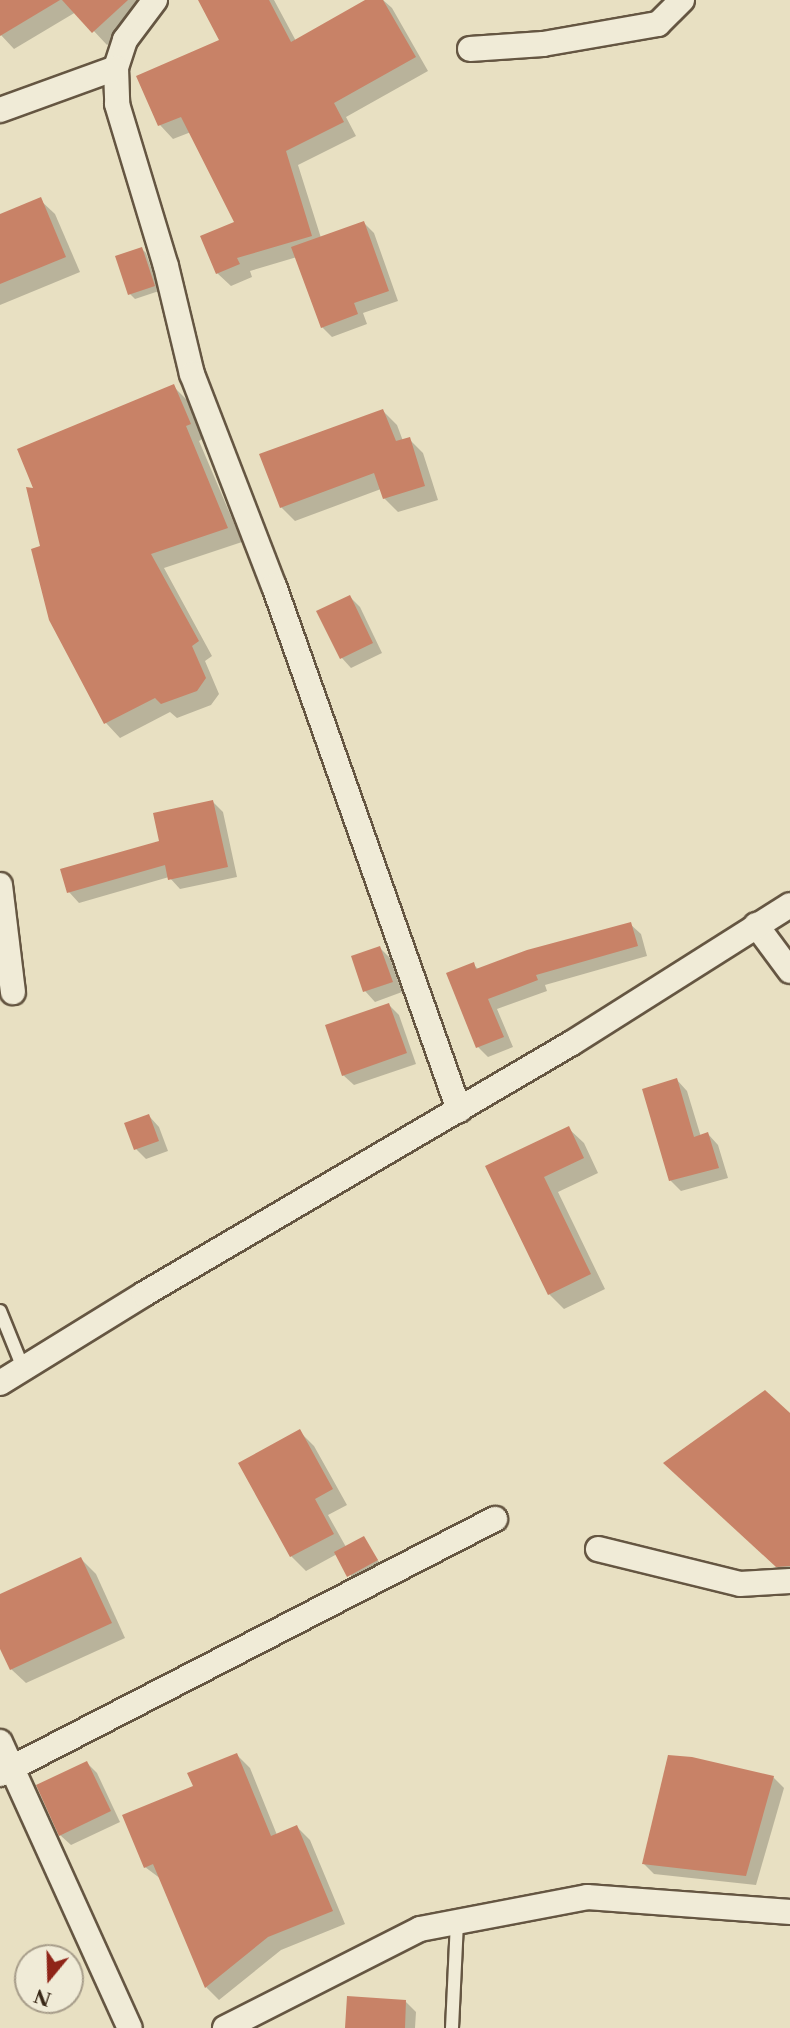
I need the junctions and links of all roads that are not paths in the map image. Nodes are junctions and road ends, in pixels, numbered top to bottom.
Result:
1 (155, 0) edge
2 (682, 0) edge
3 (470, 48) dead end
4 (116, 68) junction
5 (0, 110) edge
6 (0, 885) edge
7 (790, 905) edge
8 (755, 925) junction
9 (790, 971) edge
10 (13, 992) dead end
11 (459, 1110) junction
12 (0, 1311) edge
13 (23, 1368) junction
14 (0, 1383) edge
15 (495, 1519) dead end
16 (598, 1549) dead end
17 (790, 1581) edge
18 (0, 1742) edge
19 (5, 1771) edge
20 (790, 1912) edge
21 (457, 1921) junction
22 (130, 2028) edge
23 (225, 2028) edge
24 (452, 2028) edge

1 - 4 street
2 - 3 street
4 - 5 street
4 - 11 street
6 - 10 street
7 - 8 street
8 - 9 street
8 - 11 street
11 - 13 street
12 - 13 lane
13 - 14 street
15 - 19 street
16 - 17 street
18 - 19 street
19 - 22 street
20 - 21 street
21 - 23 street
21 - 24 lane

